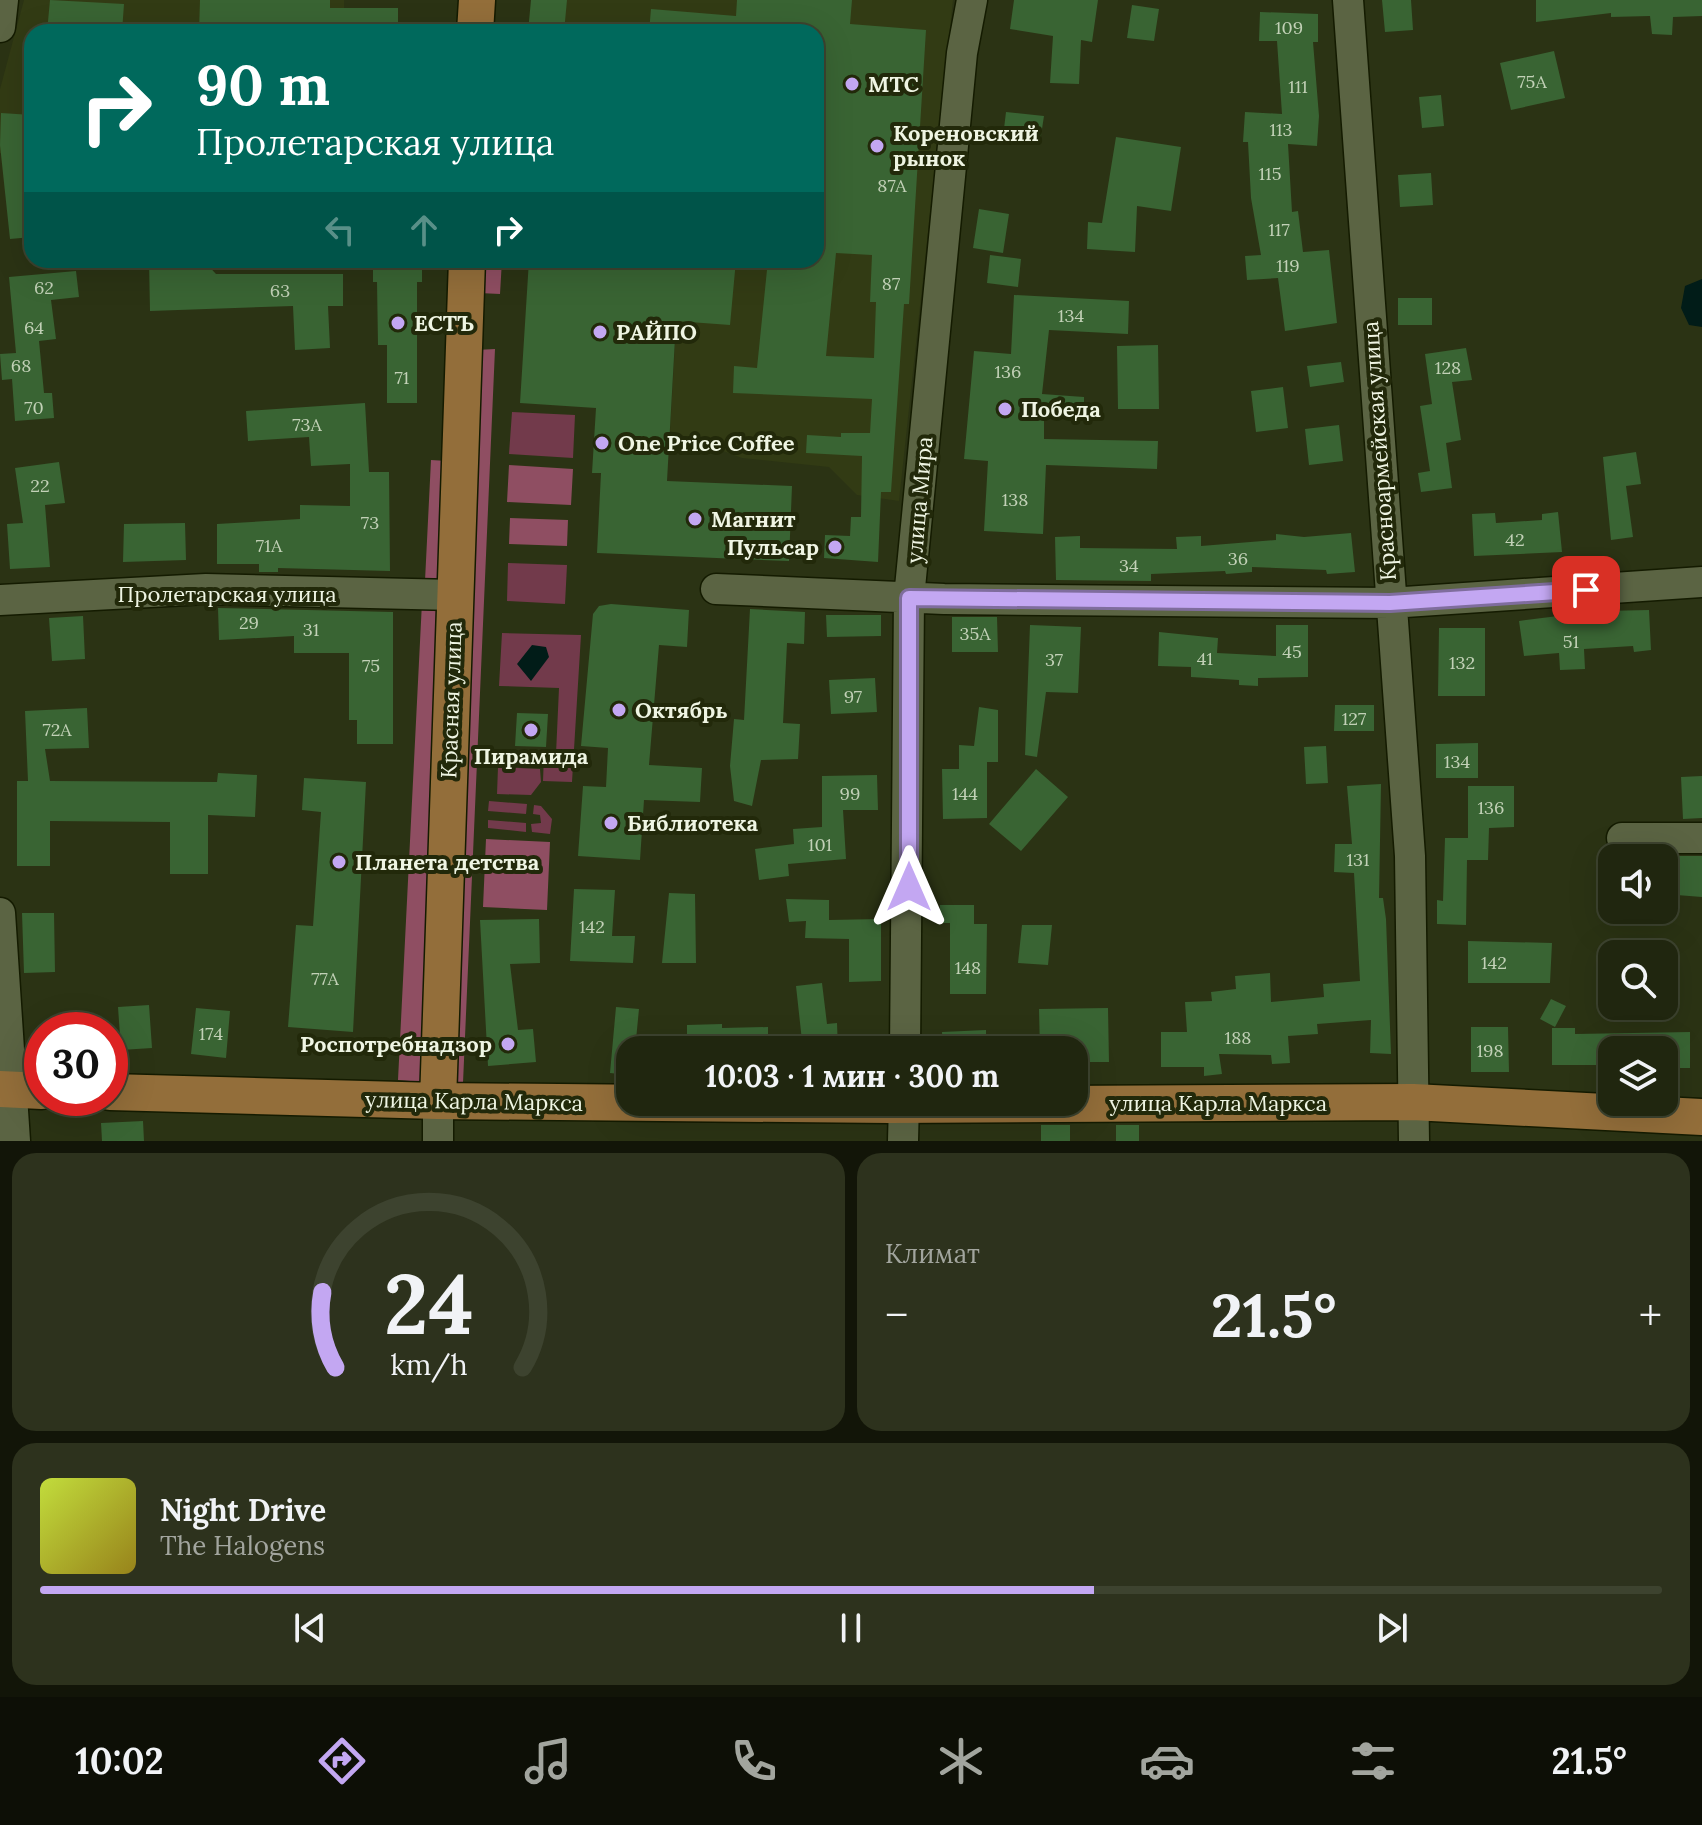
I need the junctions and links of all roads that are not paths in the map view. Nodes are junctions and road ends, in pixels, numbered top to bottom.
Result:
1 (3, 0) edge
2 (477, 0) edge
3 (972, 0) edge
4 (1348, 0) edge
5 (476, 24) edge
6 (0, 27) edge
7 (467, 268) edge
8 (1702, 582) edge
9 (716, 589) dead end
10 (454, 595) junction
11 (909, 598) junction
12 (0, 600) edge
13 (1390, 603) junction
14 (1622, 838) dead end
15 (1702, 838) edge
16 (0, 913) edge
17 (905, 1036) edge
18 (19, 1090) edge
19 (128, 1092) edge
20 (438, 1101) junction
21 (616, 1102) edge
22 (1413, 1102) junction
23 (1088, 1103) edge
24 (904, 1116) edge
25 (1702, 1117) edge
26 (15, 1141) edge
27 (438, 1141) edge
28 (903, 1141) edge
29 (1414, 1141) edge

1 - 6 street
2 - 5 main road
3 - 11 street, улица Мира
4 - 13 street, Красноармейская улица
7 - 10 main road, Красная улица
8 - 13 street
9 - 11 street
10 - 12 street, Пролетарская улица
10 - 20 main road, Красная улица
11 - 13 street
11 - 17 street, улица Мира
13 - 22 street, Красноармейская улица
14 - 15 street
16 - 18 street
18 - 26 street
19 - 20 main road, улица Карла Маркса
20 - 21 main road, улица Карла Маркса
20 - 27 street, Красная улица
22 - 23 main road, улица Карла Маркса
22 - 25 main road, улица Карла Маркса
22 - 29 street, Красноармейская улица
24 - 28 street

